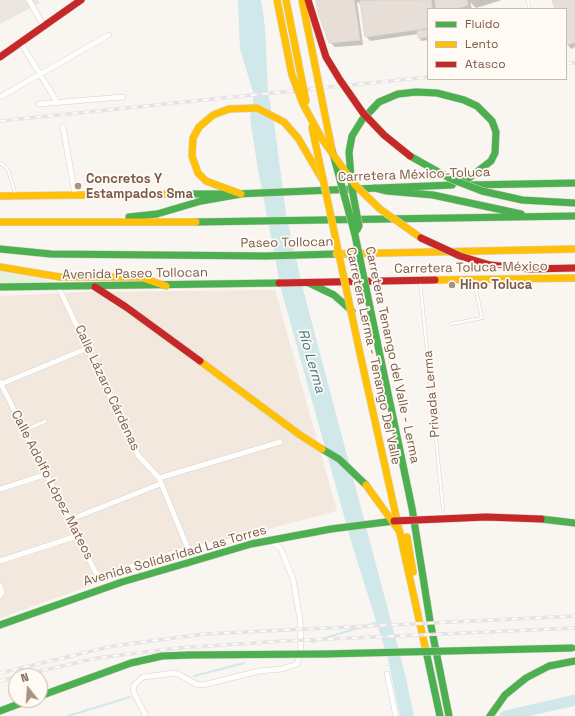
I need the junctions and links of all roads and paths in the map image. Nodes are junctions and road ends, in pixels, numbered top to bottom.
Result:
1 (29, 0) edge
2 (81, 0) edge
3 (277, 0) edge
4 (286, 0) edge
5 (302, 0) edge
6 (308, 0) edge
7 (44, 27) junction
8 (109, 35) dead end
9 (21, 43) junction
10 (0, 57) edge
11 (40, 74) junction
12 (0, 97) edge
13 (123, 97) dead end
14 (57, 102) junction
15 (39, 104) dead end
16 (63, 127) dead end
17 (0, 163) edge
18 (322, 179) junction
19 (575, 184) edge
20 (447, 185) junction
21 (375, 188) junction
22 (352, 189) junction
23 (241, 194) junction
24 (75, 195) junction
25 (0, 196) edge
26 (16, 196) junction
27 (575, 203) edge
28 (575, 216) edge
29 (532, 217) junction
30 (0, 222) edge
31 (99, 223) junction
32 (355, 235) junction
33 (0, 249) edge
34 (575, 249) edge
35 (0, 267) edge
36 (575, 268) edge
37 (575, 278) edge
38 (473, 279) junction
39 (420, 280) junction
40 (307, 283) junction
41 (271, 284) joint
42 (166, 286) junction
43 (0, 287) edge
44 (95, 287) junction
45 (59, 288) junction
46 (451, 324) dead end
47 (88, 348) junction
48 (0, 383) edge
49 (46, 421) dead end
50 (24, 430) junction
51 (280, 442) dead end
52 (47, 474) junction
53 (160, 481) junction
54 (0, 489) edge
55 (443, 509) dead end
56 (70, 520) junction
57 (575, 523) edge
58 (400, 532) junction
59 (77, 536) junction
60 (189, 551) junction
61 (0, 561) edge
62 (0, 586) edge
63 (0, 596) edge
64 (414, 606) junction
65 (0, 625) edge
66 (574, 648) edge
67 (575, 661) edge
68 (387, 674) dead end
69 (48, 693) edge
70 (146, 716) edge
71 (396, 716) edge
72 (440, 716) edge
73 (449, 716) edge
74 (490, 716) edge

1 - 7 street
2 - 7 main road
3 - 36 main road, bridge
4 - 18 main road, Carretera Lerma - Tenango Del Valle, bridge
5 - 32 main road, Carretera Tenango del Valle - Lerma, bridge
6 - 27 main road, bridge
7 - 9 main road
8 - 11 street
9 - 10 main road
9 - 11 street
11 - 12 street
11 - 14 street
13 - 14 street
14 - 15 street
16 - 24 street
17 - 26 lane
18 - 23 main road
18 - 58 main road, Carretera Lerma - Tenango Del Valle, bridge
19 - 20 main road, Carretera México-Toluca
20 - 21 main road, Carretera México-Toluca
20 - 22 main road, bridge
21 - 22 main road, Carretera México-Toluca, bridge
21 - 29 main road
22 - 23 main road, Carretera México-Toluca, bridge
22 - 32 main road, bridge
23 - 24 main road
23 - 31 main road
24 - 26 main road
25 - 26 main road
28 - 29 main road, Paseo Tollocan
29 - 31 main road, Paseo Tollocan
30 - 31 main road, Paseo Tollocan
32 - 73 main road, Carretera Tenango del Valle - Lerma, bridge
33 - 34 main road, Paseo Tollocan
35 - 42 main road
37 - 38 main road, Carretera Toluca-México
38 - 39 main road, Carretera Toluca-México
38 - 46 lane
39 - 40 main road, Carretera Toluca-México
39 - 55 lane, Privada Lerma
40 - 41 main road, Carretera Toluca-México
40 - 64 main road
41 - 42 main road, Avenida Paseo Tollocan
42 - 44 main road, Avenida Paseo Tollocan
43 - 45 main road, Avenida Paseo Tollocan
44 - 45 main road, Avenida Paseo Tollocan
44 - 58 main road, bridge
45 - 47 street, Calle Lázaro Cárdenas
47 - 48 street
47 - 53 street, Calle Lázaro Cárdenas
48 - 50 street, Calle Adolfo López Mateos
49 - 50 lane
50 - 52 street, Calle Adolfo López Mateos
51 - 53 street
52 - 54 street
52 - 56 street, Calle Adolfo López Mateos
53 - 56 street
53 - 60 street, Calle Lázaro Cárdenas
56 - 59 street, Calle Adolfo López Mateos
57 - 65 main road, Avenida Solidaridad Las Torres, bridge
58 - 64 main road, Carretera Lerma - Tenango Del Valle
59 - 60 street, Calle Adolfo López Mateos
59 - 61 street
60 - 70 street, Calle Adolfo López Mateos
62 - 63 street
64 - 72 main road, Carretera Lerma - Tenango Del Valle
66 - 69 main road, bridge
67 - 74 main road
68 - 71 street

